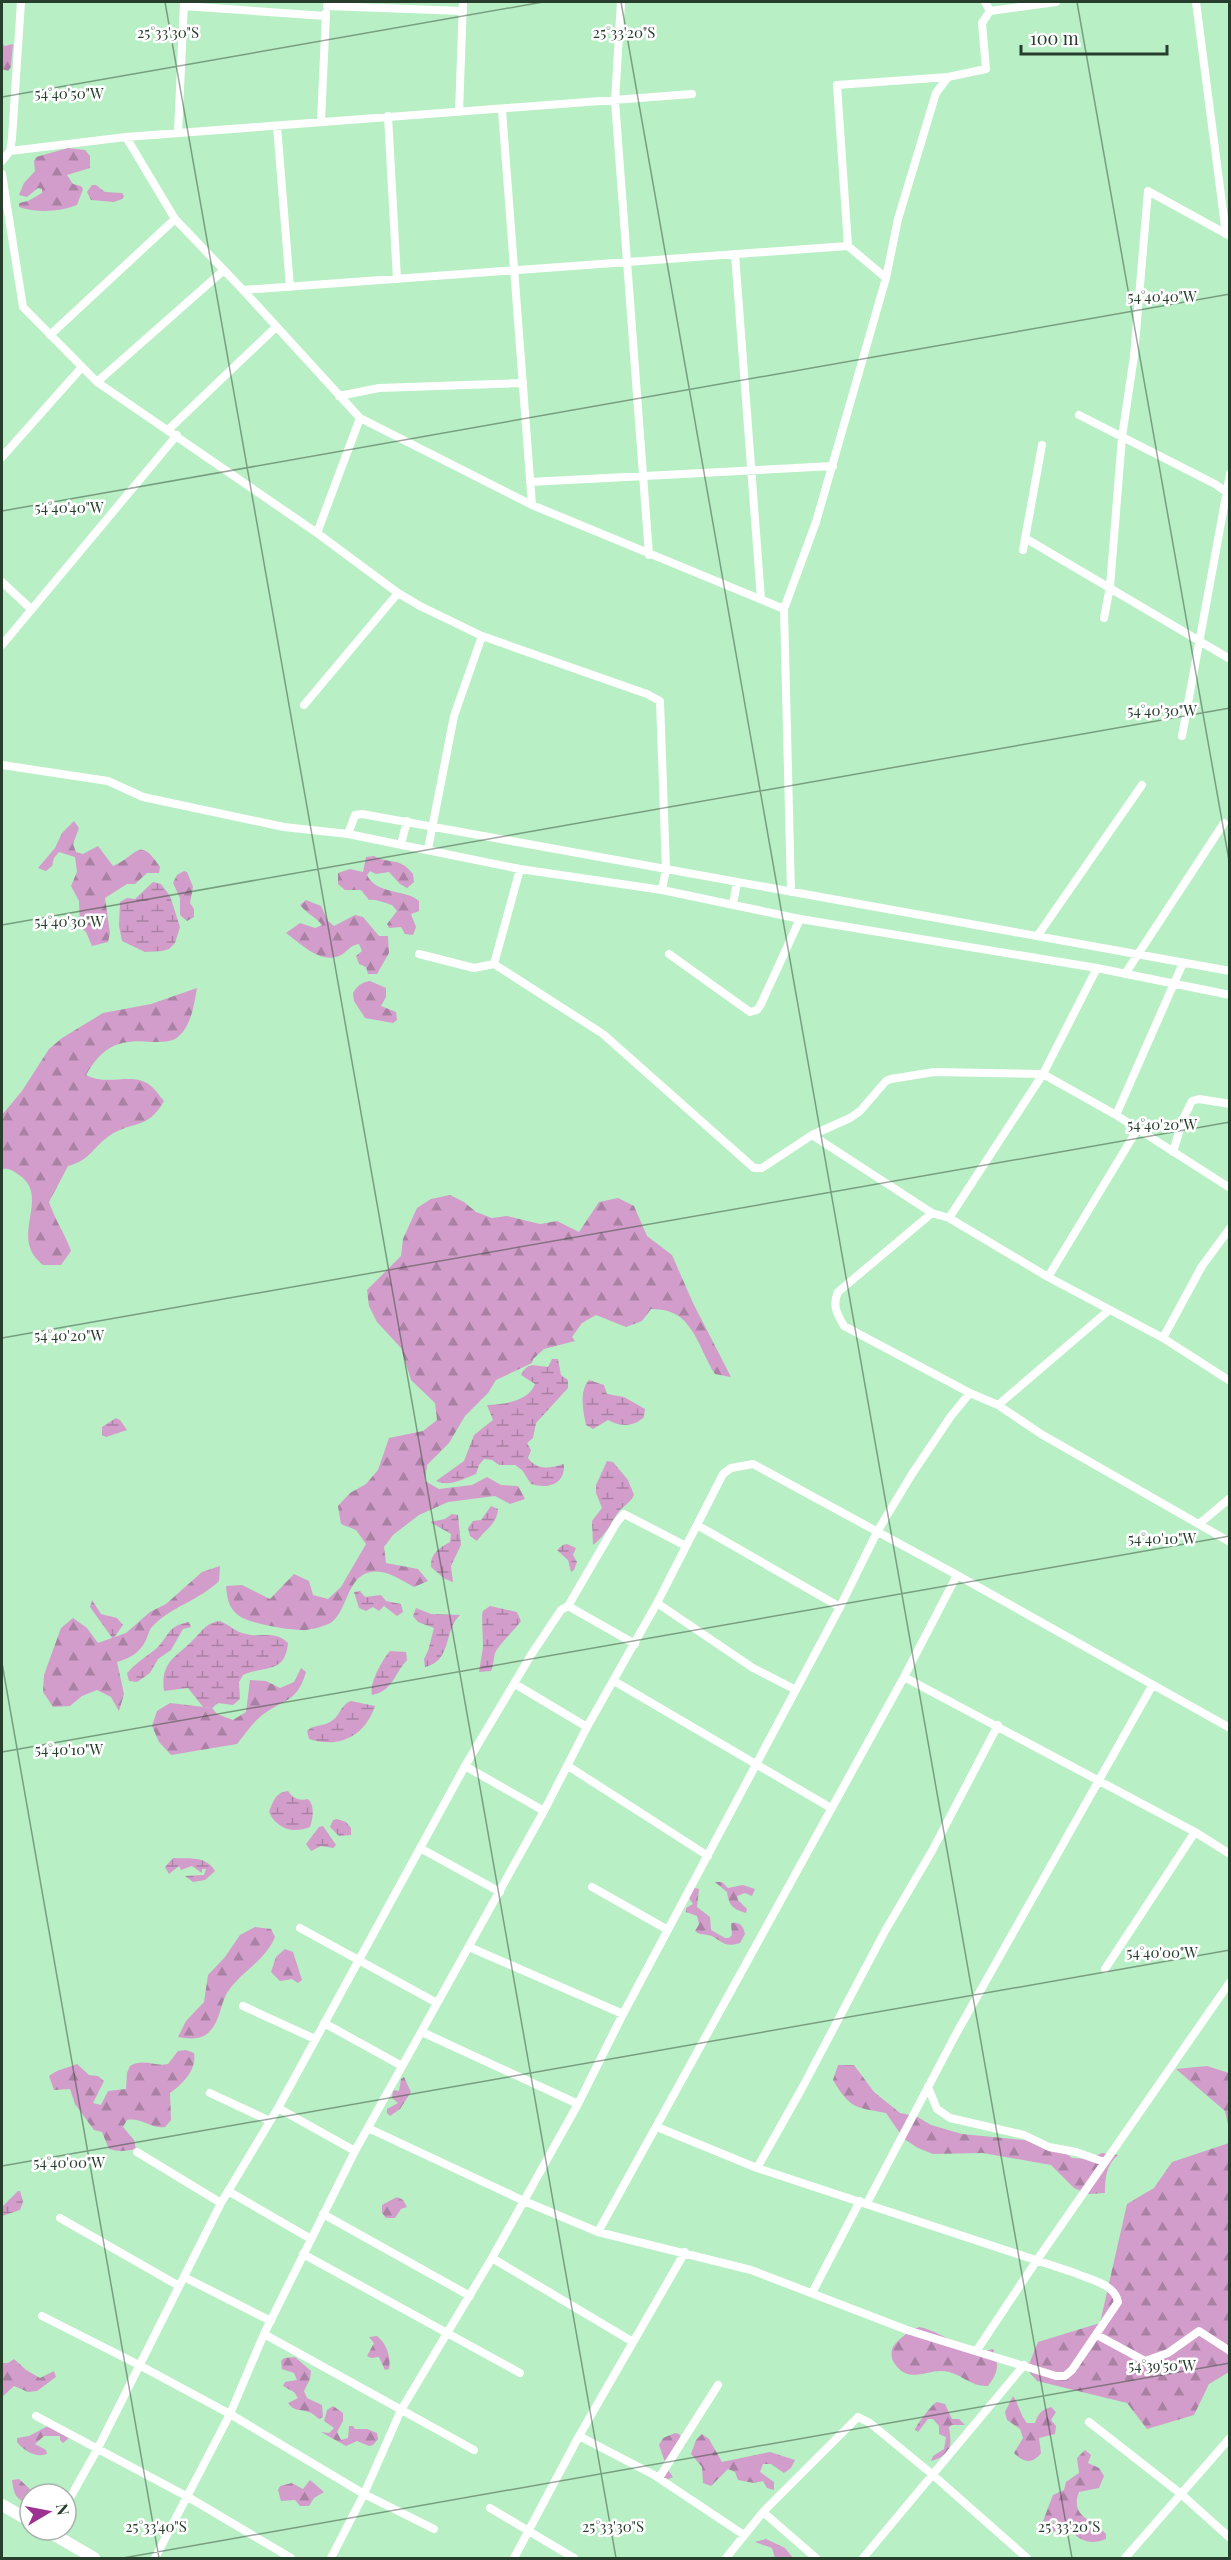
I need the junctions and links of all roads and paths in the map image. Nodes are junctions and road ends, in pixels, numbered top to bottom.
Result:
1 (21, 2) edge
2 (621, 2) edge
3 (985, 2) edge
4 (1056, 2) edge
5 (1196, 2) edge
6 (184, 4) edge
7 (327, 4) edge
8 (463, 6) edge
9 (990, 11) junction
10 (326, 16) junction
11 (948, 77) junction
12 (692, 94) dead end
13 (615, 101) junction
14 (502, 110) junction
15 (459, 112) junction
16 (388, 116) junction
17 (321, 121) junction
18 (277, 126) junction
19 (178, 132) junction
20 (126, 137) junction
21 (10, 151) junction
22 (2, 160) edge
23 (2, 174) edge
24 (3, 185) edge
25 (175, 219) junction
26 (1228, 235) edge
27 (848, 246) junction
28 (735, 254) junction
29 (627, 262) junction
30 (224, 270) junction
31 (514, 271) junction
32 (886, 278) junction
33 (397, 279) junction
34 (290, 287) junction
35 (243, 290) junction
36 (276, 327) junction
37 (50, 336) junction
38 (82, 367) junction
39 (97, 382) junction
40 (523, 383) junction
41 (339, 396) junction
42 (1079, 415) dead end
43 (360, 418) junction
44 (168, 430) junction
45 (177, 435) junction
46 (1122, 437) junction
47 (1042, 445) dead end
48 (2, 457) edge
49 (833, 466) junction
50 (750, 471) junction
51 (1230, 474) edge
52 (643, 477) junction
53 (530, 482) junction
54 (1228, 494) edge
55 (532, 506) junction
56 (317, 533) junction
57 (1025, 538) junction
58 (1023, 550) dead end
59 (649, 555) junction
60 (2, 582) edge
61 (1110, 587) junction
62 (398, 593) junction
63 (761, 599) junction
64 (31, 609) junction
65 (784, 609) junction
66 (1104, 618) dead end
67 (482, 636) junction
68 (1199, 640) junction
69 (2, 645) edge
70 (1230, 659) edge
71 (304, 705) dead end
72 (1182, 736) dead end
73 (2, 765) edge
74 (1142, 785) dead end
75 (407, 821) junction
76 (1224, 823) dead end
77 (433, 826) junction
78 (348, 834) junction
79 (401, 844) junction
80 (428, 849) junction
81 (520, 868) junction
82 (666, 869) junction
83 (737, 882) junction
84 (662, 890) junction
85 (791, 892) junction
86 (733, 904) junction
87 (800, 919) junction
88 (1038, 935) junction
89 (419, 954) dead end
90 (669, 954) dead end
91 (1137, 954) junction
92 (1183, 963) junction
93 (494, 964) junction
94 (1097, 968) junction
95 (1230, 971) edge
96 (1125, 974) junction
97 (1174, 984) junction
98 (1230, 996) edge
99 (1043, 1074) junction
100 (1230, 1104) edge
101 (1116, 1115) junction
102 (1137, 1130) junction
103 (812, 1135) junction
104 (1173, 1152) junction
105 (1230, 1188) edge
106 (932, 1213) junction
107 (949, 1218) junction
108 (1230, 1228) edge
109 (1048, 1277) junction
110 (1108, 1311) junction
111 (1162, 1338) junction
112 (1230, 1381) edge
113 (970, 1393) junction
114 (998, 1405) junction
115 (1230, 1498) edge
116 (1198, 1524) junction
117 (697, 1525) junction
118 (877, 1532) junction
119 (1230, 1542) edge
120 (686, 1546) junction
121 (957, 1575) junction
122 (657, 1603) junction
123 (568, 1606) junction
124 (840, 1607) junction
125 (635, 1644) junction
126 (904, 1677) junction
127 (614, 1681) junction
128 (515, 1684) junction
129 (1152, 1686) junction
130 (796, 1690) junction
131 (998, 1725) junction
132 (587, 1727) junction
133 (1230, 1728) edge
134 (754, 1765) junction
135 (465, 1766) junction
136 (568, 1766) junction
137 (1097, 1780) junction
138 (831, 1809) junction
139 (544, 1811) junction
140 (1195, 1832) junction
141 (420, 1848) junction
142 (1230, 1854) edge
143 (708, 1856) junction
144 (592, 1887) dead end
145 (500, 1892) junction
146 (300, 1929) dead end
147 (668, 1930) junction
148 (469, 1947) junction
149 (358, 1960) junction
150 (1105, 1969) dead end
151 (1228, 1987) edge
152 (437, 2003) junction
153 (243, 2006) dead end
154 (622, 2014) junction
155 (324, 2023) junction
156 (423, 2032) junction
157 (315, 2039) junction
158 (402, 2066) junction
159 (928, 2087) junction
160 (210, 2093) dead end
161 (578, 2104) junction
162 (278, 2108) junction
163 (270, 2121) junction
164 (657, 2127) junction
165 (368, 2128) junction
166 (355, 2151) junction
167 (137, 2152) dead end
168 (1104, 2162) junction
169 (757, 2168) junction
170 (228, 2191) junction
171 (524, 2201) junction
172 (864, 2202) junction
173 (221, 2204) junction
174 (323, 2214) junction
175 (60, 2218) dead end
176 (598, 2232) junction
177 (311, 2239) junction
178 (685, 2252) junction
179 (303, 2254) junction
180 (492, 2258) junction
181 (1037, 2260) junction
182 (184, 2277) junction
183 (179, 2286) junction
184 (812, 2293) junction
185 (470, 2296) junction
186 (42, 2316) dead end
187 (271, 2321) junction
188 (264, 2334) junction
189 (448, 2334) junction
190 (1097, 2335) junction
191 (633, 2342) junction
192 (977, 2350) junction
193 (1230, 2351) edge
194 (139, 2365) junction
195 (1024, 2365) junction
196 (520, 2373) dead end
197 (718, 2385) dead end
198 (401, 2410) junction
199 (230, 2414) junction
200 (36, 2416) dead end
201 (1089, 2422) dead end
202 (579, 2436) junction
203 (1230, 2438) edge
204 (98, 2448) junction
205 (474, 2450) dead end
206 (933, 2475) junction
207 (659, 2478) junction
208 (78, 2484) edge
209 (364, 2494) junction
210 (1181, 2494) junction
211 (188, 2497) junction
212 (2, 2505) edge
213 (490, 2508) dead end
214 (763, 2512) junction
215 (18, 2514) edge
216 (434, 2529) dead end
217 (528, 2532) junction
218 (744, 2535) junction
219 (1230, 2538) edge
220 (67, 2542) edge
221 (94, 2559) edge
222 (155, 2559) edge
223 (291, 2559) edge
224 (331, 2559) edge
225 (514, 2559) edge
226 (574, 2559) edge
227 (726, 2559) edge
228 (816, 2559) edge
229 (863, 2559) edge
230 (1027, 2559) edge
231 (1125, 2559) edge

1 - 21 street
2 - 13 street
3 - 9 street
4 - 9 street
5 - 26 street
6 - 10 street
6 - 19 street
7 - 8 street
7 - 10 street
8 - 15 street
9 - 11 street
10 - 17 street
11 - 27 street
11 - 32 street
12 - 13 street
13 - 14 street
13 - 29 street
14 - 15 street
14 - 31 street
15 - 16 street
16 - 17 street
16 - 33 street
17 - 18 street
18 - 19 street
18 - 34 street
19 - 20 street
20 - 21 street
20 - 25 street
21 - 22 street
23 - 24 street
24 - 37 street
25 - 30 street
25 - 37 street
26 - 46 street
27 - 28 street
27 - 32 street
28 - 29 street
28 - 50 street
29 - 31 street
29 - 52 street
30 - 35 street
30 - 39 street
31 - 33 street
31 - 40 street
32 - 49 street
33 - 34 street
34 - 35 street
35 - 36 street
36 - 41 street
36 - 44 street
37 - 38 street
38 - 39 street
38 - 48 street
39 - 44 street
40 - 41 street
40 - 53 street
41 - 43 street
42 - 46 street
43 - 55 street
43 - 56 street
44 - 45 street
45 - 56 street
45 - 64 street
46 - 54 street
46 - 61 street
47 - 57 street
49 - 50 street
49 - 65 street
50 - 52 street
50 - 63 street
51 - 54 street
52 - 53 street
52 - 59 street
53 - 55 street
54 - 68 street
55 - 59 street
56 - 62 street
57 - 58 street
57 - 61 street
59 - 63 street
60 - 64 street
61 - 66 street
61 - 68 street
62 - 67 street
62 - 71 street
63 - 65 street
64 - 69 street
65 - 85 street
67 - 77 street
67 - 82 street
68 - 70 street
68 - 72 street
73 - 78 street
74 - 88 street
75 - 77 street
75 - 78 street
75 - 79 street
76 - 91 street
77 - 80 street
77 - 82 street
78 - 79 street
79 - 80 street
80 - 81 street
81 - 84 street
81 - 93 street
82 - 83 street
82 - 84 street
83 - 85 street
83 - 86 street
84 - 86 street
85 - 88 street
86 - 87 street
87 - 90 street
87 - 94 street
88 - 91 street
89 - 93 street
91 - 92 street
91 - 96 street
92 - 95 street
92 - 97 street
93 - 103 street
94 - 96 street
94 - 99 street
96 - 97 street
97 - 98 street
97 - 101 street
99 - 101 street
99 - 103 street
99 - 107 street
100 - 104 street
101 - 102 street
102 - 104 street
102 - 109 street
103 - 106 street
104 - 105 street
106 - 107 street
106 - 113 street
107 - 109 street
108 - 111 street
109 - 110 street
110 - 111 street
110 - 114 street
111 - 112 street
113 - 114 street
113 - 118 street
114 - 116 street
115 - 116 street
116 - 119 street
117 - 118 street
117 - 120 street
117 - 124 street
118 - 121 street
118 - 124 street
120 - 122 street
120 - 123 street
121 - 126 street
121 - 129 street
122 - 125 street
122 - 130 street
123 - 125 street
123 - 128 street
124 - 130 street
125 - 127 street
126 - 131 street
126 - 138 street
127 - 132 street
127 - 134 street
128 - 132 street
128 - 135 street
129 - 133 street
129 - 137 street
130 - 134 street
131 - 137 street
131 - 169 street
132 - 136 street
134 - 138 street
134 - 143 street
135 - 139 street
135 - 141 street
136 - 139 street
136 - 143 street
137 - 140 street
137 - 159 street
138 - 164 street
139 - 145 street
140 - 142 street
140 - 150 street
141 - 145 street
141 - 149 street
143 - 147 street
144 - 147 street
145 - 148 street
146 - 149 street
147 - 154 street
148 - 152 street
148 - 154 street
149 - 152 street
149 - 155 street
151 - 168 street
152 - 156 street
153 - 157 street
154 - 161 street
155 - 157 street
155 - 158 street
156 - 158 street
156 - 161 street
157 - 162 street
158 - 165 street
159 - 168 street
159 - 172 street
160 - 163 street
161 - 171 street
162 - 163 street
162 - 166 street
163 - 170 street
164 - 169 street
164 - 176 street
165 - 166 street
165 - 171 street
166 - 174 street
167 - 173 street
168 - 181 street
169 - 172 street
170 - 173 street
170 - 177 street
171 - 176 street
171 - 180 street
172 - 181 street
172 - 184 street
173 - 182 street
174 - 177 street
174 - 185 street
175 - 183 street
176 - 178 street
177 - 179 street
178 - 184 street
178 - 191 street
179 - 187 street
179 - 189 street
180 - 185 street
180 - 191 street
181 - 190 street
181 - 192 street
182 - 183 street
182 - 187 street
183 - 194 street
184 - 192 street
185 - 189 street
186 - 194 street
187 - 188 street
188 - 198 street
188 - 199 street
189 - 196 street
189 - 198 street
190 - 193 street
190 - 195 street
191 - 202 street
192 - 195 street
194 - 199 street
194 - 204 street
195 - 206 street
197 - 207 street
198 - 205 street
198 - 209 street
199 - 209 street
199 - 211 street
200 - 204 street
201 - 210 street
202 - 207 street
202 - 217 street
203 - 210 street
204 - 208 street
204 - 211 street
206 - 214 street
206 - 229 street
206 - 230 street
207 - 218 street
209 - 216 street
209 - 224 street
210 - 219 street
210 - 231 street
211 - 222 street
211 - 223 street
212 - 215 main road
213 - 217 street
214 - 218 street
214 - 228 street
217 - 225 street
217 - 226 street
218 - 227 street
220 - 221 main road

